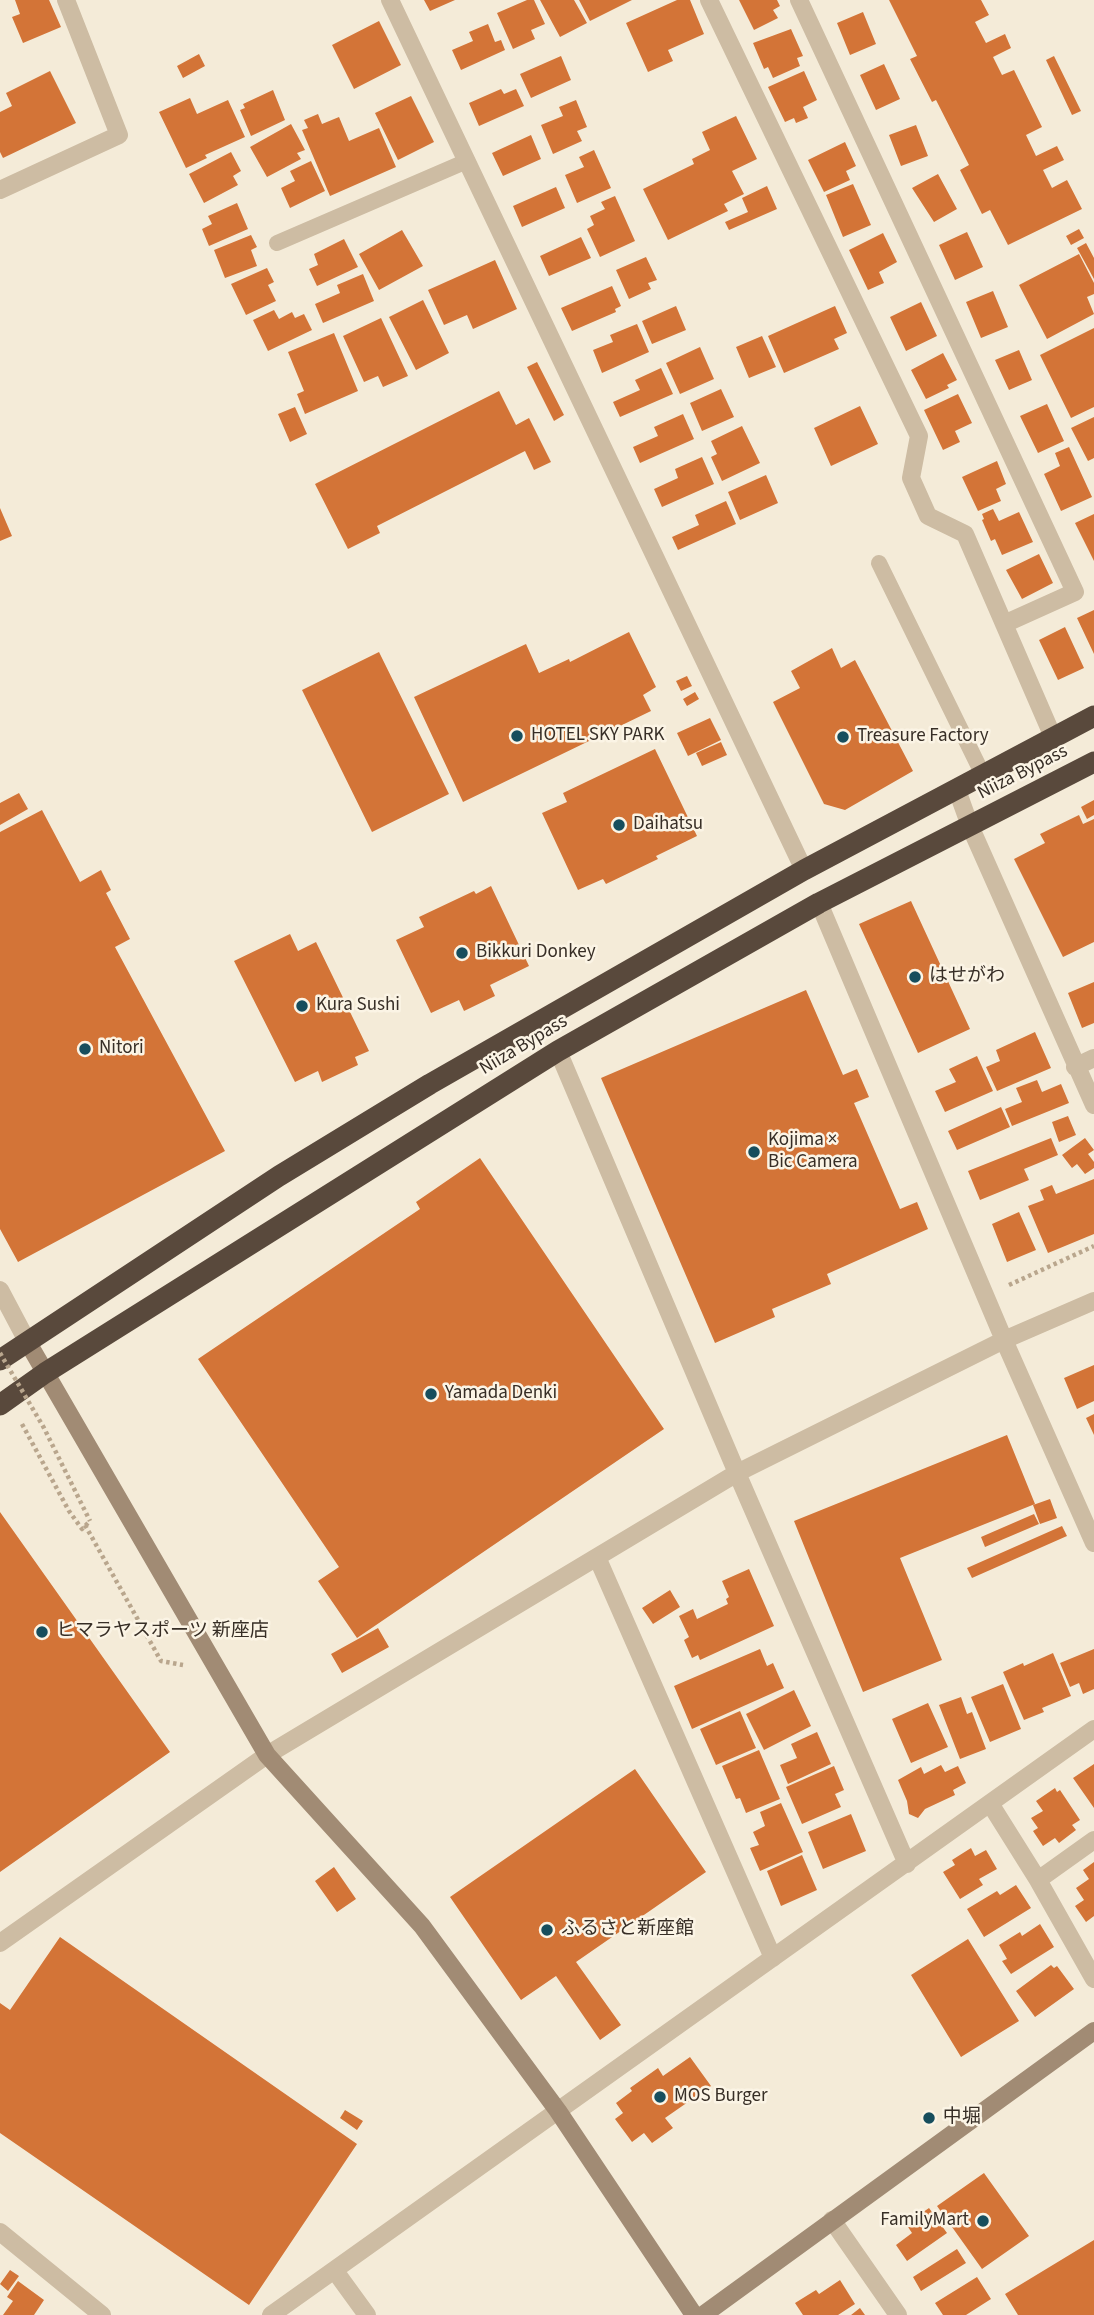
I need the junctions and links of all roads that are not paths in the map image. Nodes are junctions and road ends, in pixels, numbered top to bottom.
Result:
1 (66, 0) edge
2 (390, 0) edge
3 (709, 0) edge
4 (799, 0) edge
5 (467, 161) junction
6 (0, 190) edge
7 (277, 243) dead end
8 (879, 563) dead end
9 (1004, 624) junction
10 (1094, 716) edge
11 (1053, 737) junction
12 (1094, 762) edge
13 (984, 775) junction
14 (957, 790) junction
15 (970, 826) junction
16 (804, 870) junction
17 (819, 902) junction
18 (558, 1051) junction
19 (1094, 1058) edge
20 (1075, 1067) junction
21 (1094, 1105) edge
22 (0, 1290) edge
23 (1094, 1301) edge
24 (1004, 1340) junction
25 (27, 1341) junction
26 (0, 1360) edge
27 (45, 1373) junction
28 (0, 1405) edge
29 (737, 1474) junction
30 (1094, 1543) edge
31 (597, 1557) junction
32 (1094, 1729) edge
33 (267, 1755) junction
34 (991, 1805) junction
35 (1094, 1840) edge
36 (906, 1864) junction
37 (1038, 1880) junction
38 (0, 1942) edge
39 (773, 1958) junction
40 (1094, 1979) edge
41 (1094, 2031) edge
42 (558, 2111) junction
43 (832, 2220) junction
44 (0, 2232) edge
45 (335, 2271) junction
46 (102, 2315) edge
47 (271, 2315) edge
48 (367, 2315) edge
49 (694, 2315) edge
50 (703, 2315) edge
51 (898, 2315) edge

1 - 6 street
2 - 5 street
3 - 9 street
4 - 9 street
5 - 7 lane
5 - 16 street
8 - 13 lane
9 - 11 street
10 - 11 highway, Niiza Bypass
11 - 13 highway, Niiza Bypass
12 - 15 highway, Niiza Bypass
13 - 14 highway, Niiza Bypass
14 - 15 street
14 - 16 highway, Niiza Bypass
15 - 17 highway, Niiza Bypass
15 - 20 street
16 - 25 highway, Niiza Bypass
17 - 18 highway, Niiza Bypass
17 - 24 street
18 - 27 highway, Niiza Bypass
18 - 29 street
19 - 20 street
20 - 21 street
22 - 25 street
23 - 24 street
24 - 29 street
24 - 30 street
25 - 26 highway, Niiza Bypass
25 - 27 street
27 - 28 highway, Niiza Bypass
27 - 33 street
29 - 31 street
29 - 36 street
31 - 33 street
31 - 39 street
32 - 34 street
33 - 38 street
33 - 42 street
34 - 36 street
34 - 37 street
35 - 37 street
36 - 39 street
37 - 40 street
39 - 42 street
41 - 43 street
42 - 45 street
42 - 49 street
43 - 50 street
43 - 51 street
44 - 46 street
45 - 47 street
45 - 48 street

